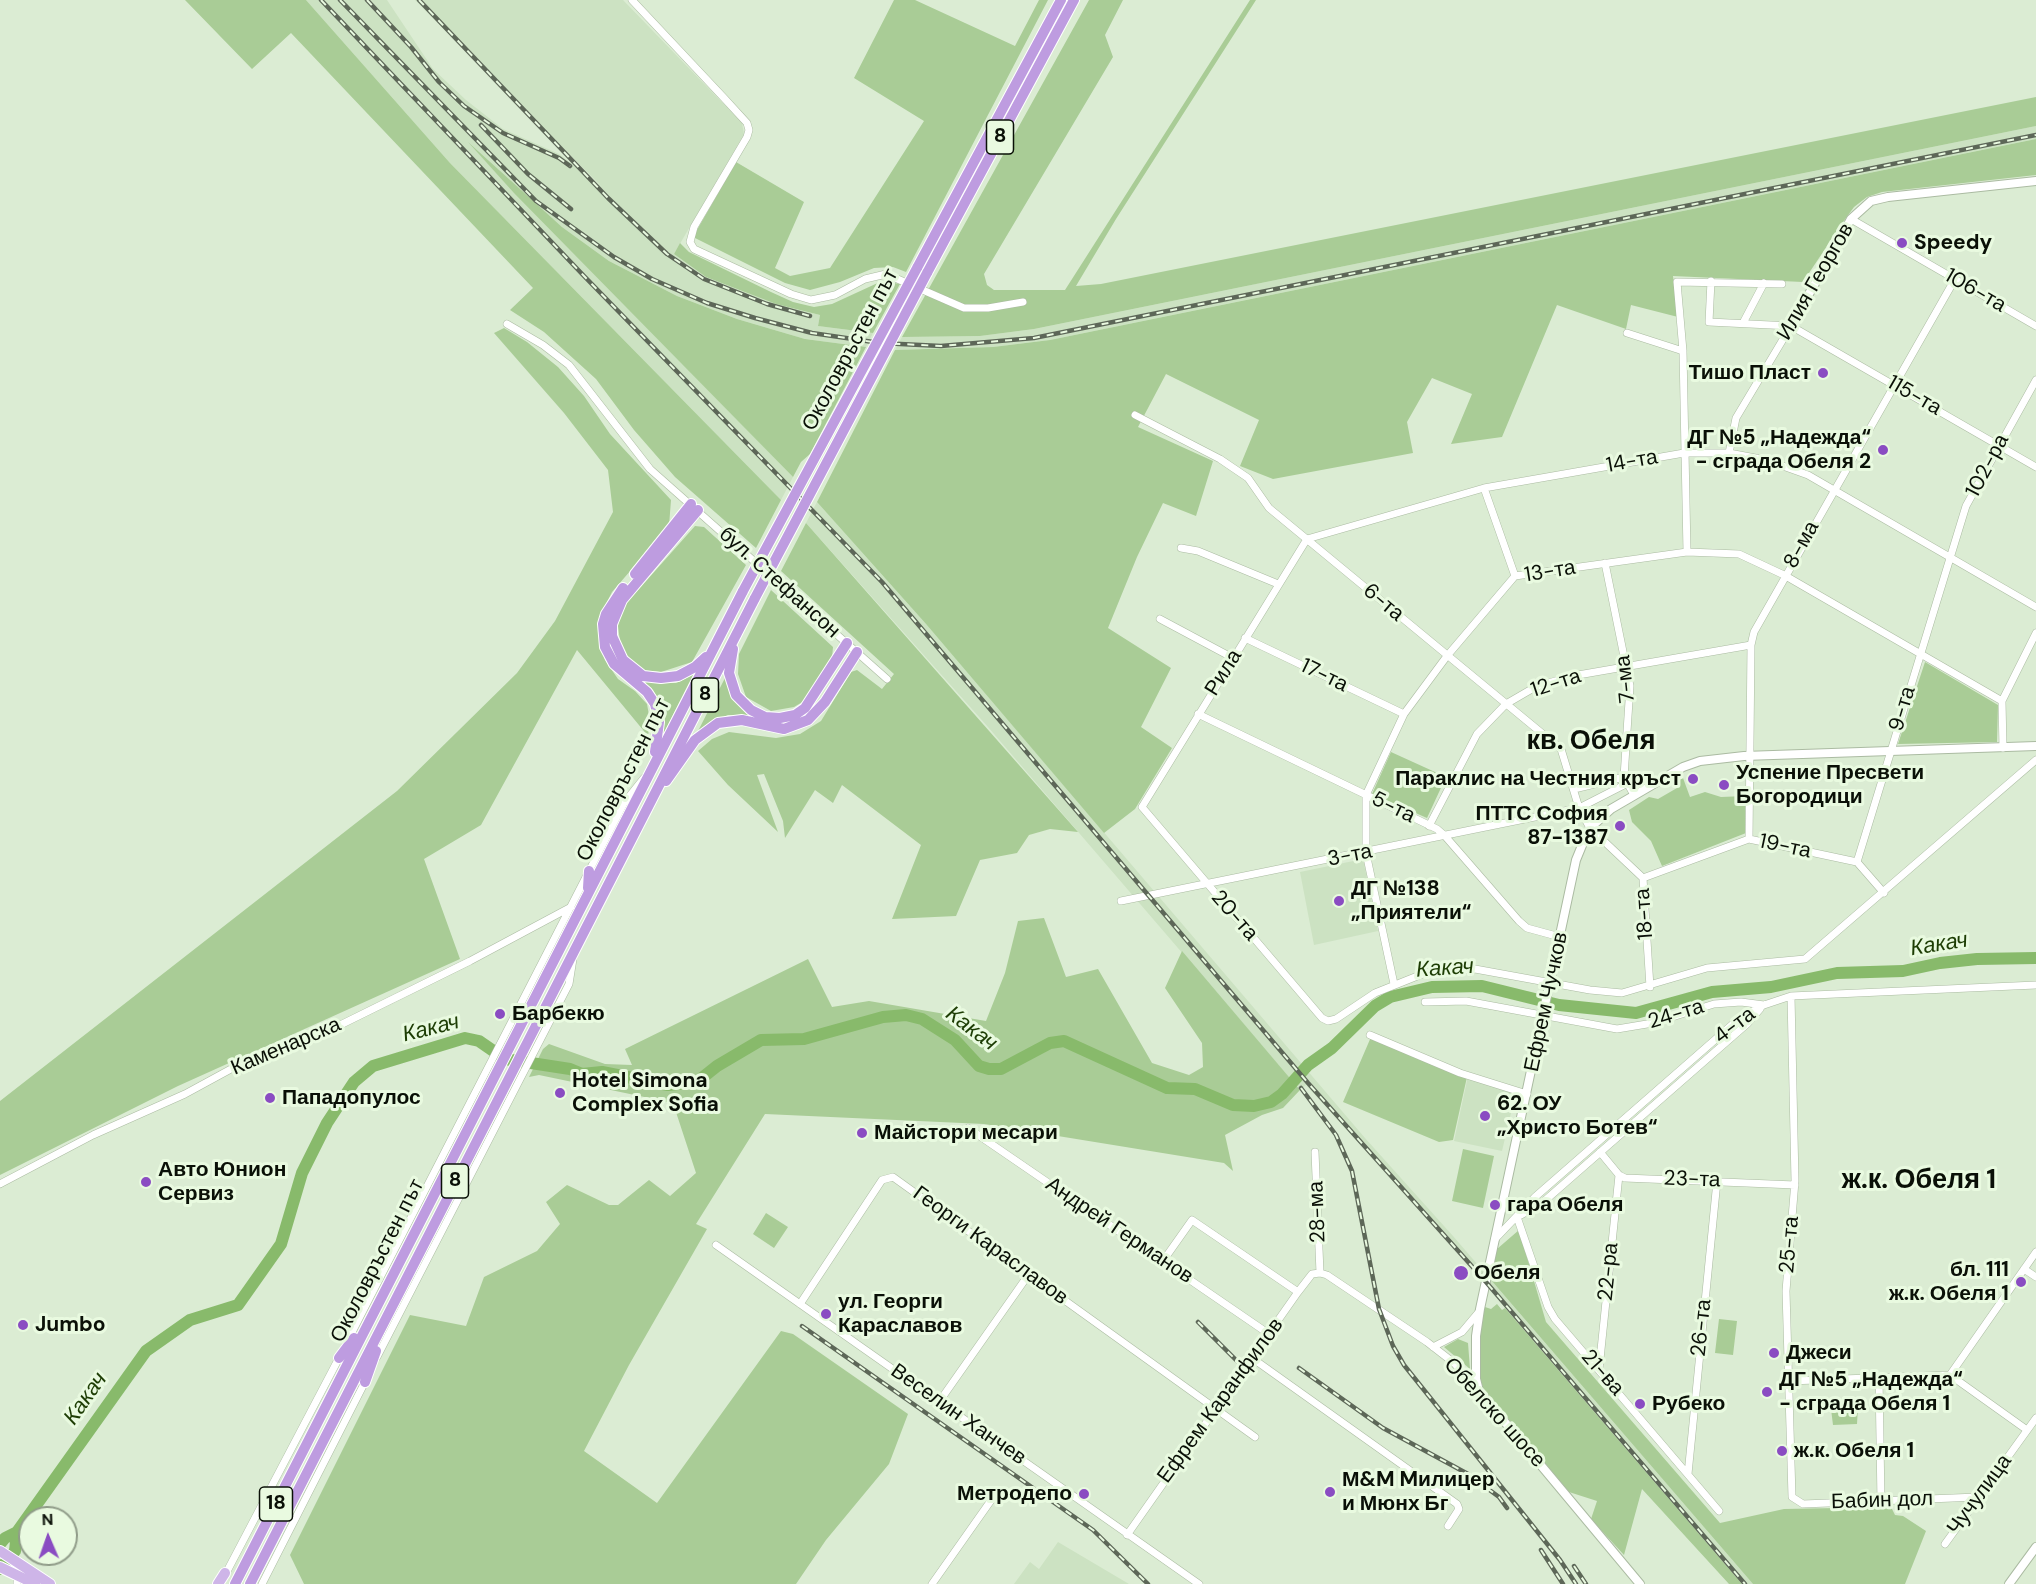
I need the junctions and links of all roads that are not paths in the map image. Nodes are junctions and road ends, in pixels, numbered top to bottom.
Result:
1 (632, 0) edge
2 (1060, 0) edge
3 (1074, 0) edge
4 (2036, 181) edge
5 (1851, 219) junction
6 (922, 271) junction
7 (1955, 279) junction
8 (1711, 281) junction
9 (1764, 283) junction
10 (1782, 284) dead end
11 (1023, 302) dead end
12 (1743, 323) junction
13 (507, 324) dead end
14 (1791, 326) junction
15 (2036, 326) edge
16 (1628, 333) dead end
17 (1683, 351) junction
18 (2036, 380) edge
19 (1894, 385) junction
20 (1135, 415) dead end
21 (1998, 445) junction
22 (1684, 453) junction
23 (1729, 453) junction
24 (2036, 467) edge
25 (1484, 488) junction
26 (1833, 489) junction
27 (695, 507) junction
28 (1306, 539) junction
29 (1181, 548) dead end
30 (1687, 552) junction
31 (1949, 556) junction
32 (1605, 563) junction
33 (1784, 575) junction
34 (1515, 576) junction
35 (1278, 584) junction
36 (2036, 607) edge
37 (1160, 619) dead end
38 (728, 621) junction
39 (739, 628) junction
40 (2036, 633) edge
41 (1245, 638) junction
42 (847, 643) junction
43 (1751, 645) junction
44 (856, 652) junction
45 (1920, 654) junction
46 (1447, 656) junction
47 (1233, 658) junction
48 (1627, 666) junction
49 (887, 679) dead end
50 (2002, 701) junction
51 (1506, 704) junction
52 (1198, 714) junction
53 (1404, 714) junction
54 (2036, 747) edge
55 (2003, 748) junction
56 (1891, 751) junction
57 (1751, 756) junction
58 (2036, 760) edge
59 (650, 771) junction
60 (1626, 780) junction
61 (1574, 789) junction
62 (655, 792) junction
63 (1366, 795) junction
64 (1634, 795) junction
65 (1142, 807) joint
66 (1579, 808) junction
67 (1429, 826) junction
68 (1590, 828) junction
69 (1445, 836) junction
70 (1749, 839) junction
71 (1366, 853) junction
72 (1857, 862) junction
73 (589, 871) junction
74 (1642, 878) junction
75 (1206, 884) junction
76 (1884, 893) junction
77 (588, 895) junction
78 (1121, 901) dead end
79 (571, 907) junction
80 (1560, 937) junction
81 (1394, 984) junction
82 (2036, 985) edge
83 (1550, 986) junction
84 (1650, 987) junction
85 (1791, 996) junction
86 (1425, 1002) dead end
87 (1764, 1005) junction
88 (1545, 1012) junction
89 (1328, 1021) joint
90 (1370, 1035) dead end
91 (510, 1036) junction
92 (495, 1065) junction
93 (517, 1073) junction
94 (1527, 1095) junction
95 (968, 1128) dead end
96 (1315, 1152) dead end
97 (1600, 1152) junction
98 (1619, 1175) junction
99 (1717, 1181) junction
100 (0, 1184) edge
101 (1795, 1185) junction
102 (1517, 1217) junction
103 (1495, 1239) junction
104 (716, 1245) dead end
105 (406, 1250) joint
106 (2036, 1252) edge
107 (1163, 1261) junction
108 (2024, 1269) junction
109 (1320, 1273) junction
110 (1029, 1274) junction
111 (2036, 1276) edge
112 (398, 1291) junction
113 (1298, 1292) junction
114 (800, 1304) junction
115 (1480, 1309) junction
116 (376, 1310) junction
117 (1269, 1334) junction
118 (1433, 1347) junction
119 (1252, 1358) junction
120 (339, 1359) junction
121 (1599, 1369) junction
122 (1950, 1375) junction
123 (1879, 1378) junction
124 (1789, 1381) junction
125 (365, 1382) junction
126 (1479, 1391) junction
127 (939, 1402) junction
128 (1216, 1408) junction
129 (2036, 1418) edge
130 (2027, 1430) junction
131 (1255, 1437) dead end
132 (1688, 1474) junction
133 (1791, 1494) joint
134 (1978, 1497) junction
135 (992, 1499) dead end
136 (1881, 1502) junction
137 (1719, 1511) dead end
138 (1448, 1526) dead end
139 (1127, 1535) junction
140 (1945, 1544) dead end
141 (2036, 1547) edge
142 (0, 1551) edge
143 (18, 1564) edge
144 (18, 1566) edge
145 (21, 1566) edge
146 (0, 1567) edge
147 (221, 1580) edge
148 (22, 1581) edge
149 (50, 1584) edge
150 (235, 1584) edge
151 (249, 1584) edge
152 (262, 1584) edge
153 (932, 1584) edge
154 (1200, 1584) edge
155 (1640, 1584) edge
156 (2009, 1584) edge

1 - 11 street
2 - 6 highway, Околовръстен път / 8
3 - 6 highway, Околовръстен път / 8
4 - 5 street, Илия Георгов
5 - 7 street, 106-та
5 - 14 street, Илия Георгов
6 - 38 highway, Околовръстен път / 8, bridge
6 - 39 highway, Околовръстен път / 8, bridge
7 - 15 street, 106-та
7 - 19 street, 8-ма
8 - 9 street
8 - 12 street
8 - 17 street
9 - 10 street
9 - 12 street
12 - 14 street
13 - 27 street, бул. Стефансон
14 - 19 street, 115-та
14 - 23 street, Илия Георгов
16 - 17 street
17 - 22 street
18 - 21 street, 102-ра
19 - 21 street, 115-та
19 - 26 street, 8-ма
20 - 28 street, 6-та
21 - 24 street, 115-та
21 - 31 street, 102-ра
22 - 23 street, 14-та
22 - 25 street, 14-та
22 - 30 street
23 - 26 street, 14-та
25 - 28 street, 14-та
25 - 34 street
26 - 31 street, 14-та
26 - 33 street, 8-ма
27 - 38 highway
27 - 42 street, бул. Стефансон
27 - 59 highway
28 - 35 street, Рила
28 - 46 street, 6-та
29 - 35 street
30 - 32 street, 13-та
30 - 33 street, 13-та
31 - 36 street, 14-та
31 - 45 street, 9-та
32 - 34 street, 13-та
32 - 48 street, 7-ма
33 - 43 street, 8-ма
33 - 45 street, 13-та
34 - 46 street, 13-та
35 - 41 street, Рила
37 - 47 street
38 - 59 highway, Околовръстен път / 8
39 - 42 highway
39 - 62 highway, Околовръстен път / 8
40 - 50 street
41 - 47 street, Рила
41 - 53 street, 17-та
42 - 44 street, бул. Стефансон
43 - 48 street, 12-та
43 - 57 street, 8-ма
44 - 49 street, бул. Стефансон
44 - 62 highway
45 - 50 street, 13-та
45 - 56 street, 9-та
46 - 51 street, 6-та
46 - 53 street, 13-та
47 - 52 street, Рила
48 - 51 street, 12-та
48 - 60 street, 7-ма
50 - 55 street
51 - 61 street, 6-та
51 - 67 street, 12-та
52 - 63 street, 5-та
52 - 65 street, Рила
53 - 63 street, 13-та
54 - 55 street
55 - 56 street
56 - 57 street
56 - 72 street, 9-та
57 - 64 street
57 - 70 street, 8-ма
58 - 76 street
59 - 73 street
59 - 77 highway, Околовръстен път / 8
60 - 61 street
60 - 64 street
60 - 66 street, 3-та
61 - 66 street, 6-та
62 - 93 highway, Околовръстен път / 8
63 - 67 street, 5-та
63 - 71 street, 13-та
64 - 68 street
65 - 75 street, 20-та
66 - 68 street, 6-та
66 - 69 street, 3-та
67 - 69 street, 5-та
68 - 74 street, 18-та
68 - 80 street, Ефрем Чучков
69 - 71 street, 3-та
69 - 80 street, 5-та
70 - 72 street, 19-та
70 - 74 street, 19-та
71 - 75 street, 3-та
71 - 81 street, 13-та
72 - 76 street
73 - 77 highway
73 - 79 street
74 - 84 street, 18-та
75 - 78 street, 3-та
75 - 89 street, 20-та
76 - 84 street, 24-та
77 - 91 highway, Околовръстен път / 8
79 - 91 street
79 - 100 street, Каменарска
80 - 83 street, Ефрем Чучков
81 - 83 street, 24-та
81 - 89 street, 24-та
82 - 85 street, 24-та
83 - 84 street, 24-та
83 - 88 street, Ефрем Чучков
85 - 87 street, 24-та
85 - 101 street, 25-та
86 - 88 street, 24-та
87 - 88 street, 24-та
87 - 97 street, 4-та
87 - 102 street, 4-та
88 - 94 street, Ефрем Чучков
90 - 94 street
91 - 92 highway, Околовръстен път / 8
92 - 105 highway, Околовръстен път / 8
92 - 120 street
93 - 112 highway, Околовръстен път / 8
93 - 125 street
94 - 103 street, Ефрем Чучков
95 - 107 street, Андрей Германов
96 - 109 street, 28-ма
97 - 98 street
97 - 102 street, 4-та
98 - 99 street, 23-та
98 - 121 street, 22-ра
99 - 101 street, 23-та
99 - 132 street, 26-та
101 - 124 street, 25-та
102 - 103 street, 4-та
102 - 121 street, 21-ва
103 - 115 street, Ефрем Чучков
104 - 114 street, Веселин Ханчев
105 - 116 highway, Околовръстен път / 18
106 - 108 street
107 - 113 street
107 - 117 street, Андрей Германов
108 - 111 street
108 - 122 street
109 - 113 street, Ефрем Каранфилов
109 - 118 street, Обелско шосе
110 - 114 street, Георги Караславов
110 - 127 street
110 - 128 street, Георги Караславов
112 - 125 highway, 8
112 - 151 highway, Околовръстен път / 18
113 - 117 street, Ефрем Каранфилов
114 - 127 street, Веселин Ханчев
115 - 118 street
115 - 126 street, Ефрем Чучков
116 - 120 highway
116 - 150 highway, Околовръстен път / 18
117 - 119 street, Ефрем Каранфилов
118 - 126 street, Обелско шосе
119 - 128 street, Ефрем Каранфилов
119 - 138 street
120 - 147 street
121 - 132 street, 21-ва
122 - 123 street
122 - 130 street
123 - 124 street
123 - 136 street
124 - 133 street, 25-та
125 - 152 street, 8
126 - 155 street, Обелско шосе
127 - 139 street, Веселин Ханчев
128 - 131 street, Георги Караславов
128 - 139 street, Ефрем Каранфилов
129 - 130 street, Чучулица
130 - 134 street, Чучулица
132 - 137 street, 21-ва
133 - 136 street, Бабин дол
134 - 136 street, Бабин дол
134 - 140 street, Чучулица
135 - 153 street
139 - 154 street, Веселин Ханчев
141 - 156 street
142 - 143 main road
144 - 148 main road
145 - 149 main road
146 - 148 main road

